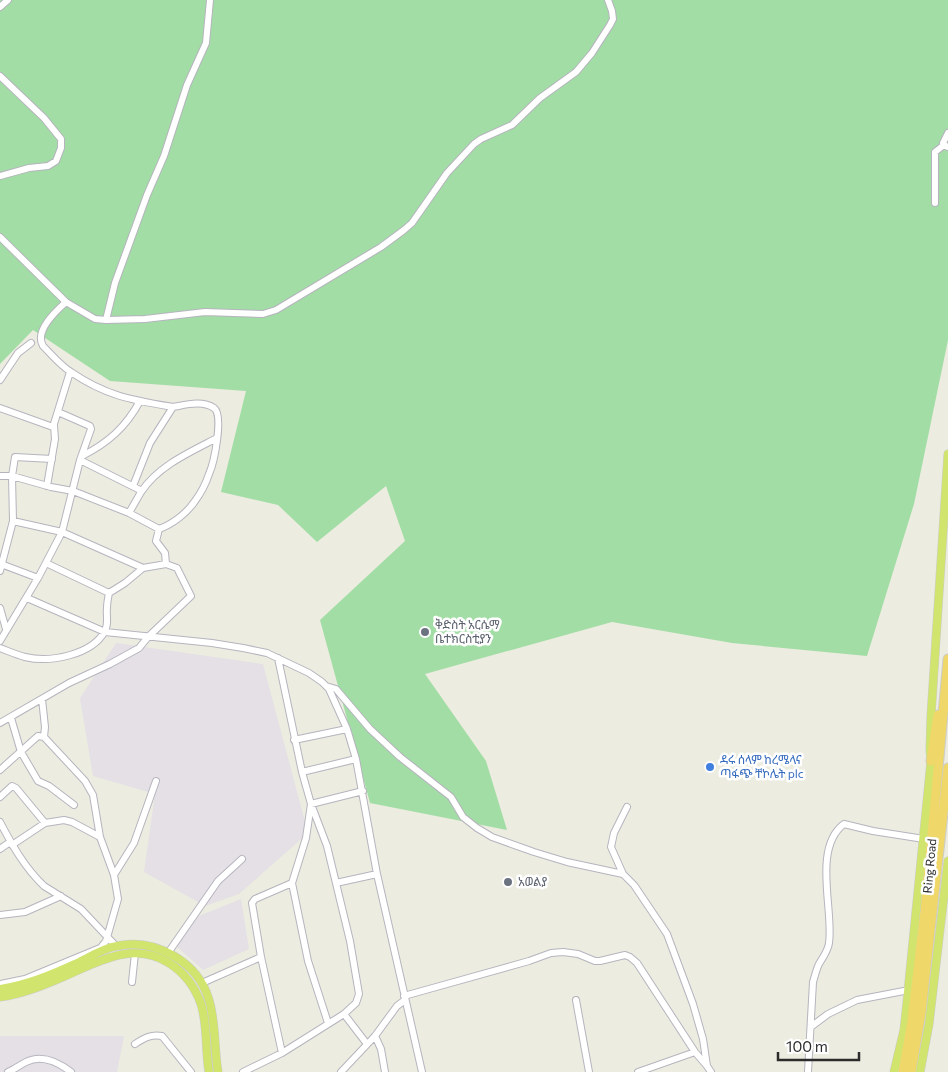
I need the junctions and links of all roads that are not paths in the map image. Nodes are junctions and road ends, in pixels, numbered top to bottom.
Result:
1 (8, 0) edge
2 (210, 0) edge
3 (608, 0) edge
4 (0, 7) edge
5 (0, 76) edge
6 (948, 133) edge
7 (946, 146) edge
8 (0, 176) edge
9 (935, 203) dead end
10 (0, 237) edge
11 (66, 302) junction
12 (106, 320) junction
13 (31, 343) dead end
14 (70, 372) junction
15 (0, 380) edge
16 (140, 401) junction
17 (172, 407) junction
18 (0, 408) edge
19 (58, 412) junction
20 (54, 426) junction
21 (217, 438) junction
22 (948, 454) edge
23 (52, 458) junction
24 (81, 458) junction
25 (0, 476) edge
26 (12, 476) junction
27 (47, 486) junction
28 (133, 486) junction
29 (73, 491) junction
30 (142, 491) junction
31 (130, 513) junction
32 (13, 521) junction
33 (159, 529) junction
34 (62, 532) junction
35 (46, 564) junction
36 (166, 564) junction
37 (1, 567) edge
38 (143, 568) junction
39 (38, 578) junction
40 (109, 593) junction
41 (27, 598) junction
42 (0, 608) edge
43 (6, 629) junction
44 (105, 632) junction
45 (148, 637) junction
46 (0, 641) edge
47 (0, 648) edge
48 (278, 658) junction
49 (948, 659) edge
50 (326, 686) junction
51 (946, 689) junction
52 (42, 699) junction
53 (11, 718) junction
54 (0, 723) edge
55 (347, 729) junction
56 (44, 736) junction
57 (294, 740) junction
58 (21, 752) junction
59 (356, 759) junction
60 (931, 761) junction
61 (948, 768) edge
62 (0, 770) edge
63 (302, 772) junction
64 (156, 781) dead end
65 (363, 791) junction
66 (0, 796) edge
67 (940, 801) junction
68 (311, 804) junction
69 (74, 805) dead end
70 (627, 807) dead end
71 (0, 822) edge
72 (45, 822) junction
73 (100, 837) junction
74 (924, 838) junction
75 (11, 843) junction
76 (0, 849) edge
77 (242, 859) dead end
78 (948, 861) edge
79 (378, 874) junction
80 (623, 874) junction
81 (114, 875) junction
82 (292, 883) junction
83 (336, 883) junction
84 (61, 896) junction
85 (0, 914) edge
86 (107, 938) junction
87 (140, 944) junction
88 (102, 946) junction
89 (114, 946) junction
90 (137, 953) junction
91 (168, 953) junction
92 (261, 957) junction
93 (132, 982) dead end
94 (202, 983) junction
95 (0, 984) edge
96 (0, 989) edge
97 (909, 990) junction
98 (0, 997) edge
99 (405, 998) junction
100 (576, 1000) dead end
101 (344, 1014) junction
102 (328, 1023) junction
103 (812, 1026) junction
104 (375, 1036) junction
105 (135, 1044) dead end
106 (368, 1044) junction
107 (695, 1052) junction
108 (282, 1053) junction
109 (707, 1066) junction
110 (8, 1072) edge
111 (71, 1072) edge
112 (191, 1072) edge
113 (209, 1072) edge
114 (218, 1072) edge
115 (243, 1072) edge
116 (341, 1072) edge
117 (385, 1072) edge
118 (422, 1072) edge
119 (589, 1072) edge
120 (638, 1072) edge
121 (712, 1072) edge
122 (808, 1072) edge
123 (894, 1072) edge
124 (903, 1072) edge
125 (910, 1072) edge
126 (920, 1072) edge

1 - 4 street
2 - 12 street
3 - 12 street
5 - 8 street
6 - 7 street
7 - 9 street
10 - 11 street
11 - 12 street
11 - 14 street
13 - 15 street
14 - 16 street
14 - 19 street
16 - 17 street
16 - 24 street
17 - 21 street
17 - 28 street
18 - 20 street
19 - 20 street
19 - 24 street
20 - 23 street
21 - 30 street
21 - 33 street
22 - 60 main road
23 - 26 street
23 - 27 street
24 - 28 street
24 - 29 street
25 - 26 street
26 - 27 street
26 - 32 street
27 - 29 street
28 - 30 street
29 - 31 street
29 - 34 street
30 - 31 street
31 - 33 street
32 - 34 street
32 - 37 street
33 - 36 street
34 - 35 street
34 - 38 street
35 - 39 street
35 - 40 street
36 - 38 street
36 - 45 street
37 - 39 street
38 - 40 street
39 - 41 street
40 - 44 street
41 - 43 street
41 - 44 street
42 - 43 street
43 - 46 street
44 - 45 street
44 - 47 street
45 - 48 street
45 - 52 street
48 - 50 street
48 - 57 street
49 - 51 highway, Ring Road
50 - 55 street
50 - 80 street
51 - 60 highway
51 - 67 highway, Ring Road
52 - 53 street
52 - 56 street
53 - 54 street
53 - 58 street
55 - 57 street
55 - 59 street
56 - 58 street
56 - 73 street
57 - 63 street
58 - 62 street
58 - 69 street
59 - 63 street
59 - 65 street
60 - 74 main road
61 - 67 highway, Ring Road
63 - 68 street
64 - 81 street
65 - 68 street
65 - 79 street
66 - 72 street
67 - 124 highway, Ring Road
67 - 125 highway, Ring Road
68 - 82 street
68 - 83 street
70 - 80 street
71 - 75 street
72 - 73 street
72 - 75 street
73 - 81 street
74 - 97 main road
74 - 103 street
75 - 76 street
75 - 84 street
77 - 91 street
78 - 126 main road, Ring Road
79 - 83 street
79 - 99 street
80 - 109 street
81 - 86 street
82 - 92 street
82 - 102 street
83 - 101 street
84 - 85 street
84 - 86 street
86 - 88 street
86 - 89 street
87 - 89 main road
87 - 90 main road
87 - 91 main road
88 - 89 street
88 - 95 street
89 - 96 main road
90 - 93 street
90 - 98 main road
90 - 113 main road
91 - 94 main road
92 - 94 street
92 - 108 street
94 - 114 main road
97 - 103 street
97 - 123 main road
99 - 104 street
99 - 107 street
99 - 118 street
100 - 119 street
101 - 102 street
101 - 106 street
102 - 108 street
103 - 122 street
104 - 106 street
104 - 117 street
105 - 112 street
106 - 116 street
107 - 109 street
107 - 120 street
108 - 115 street
109 - 121 street
110 - 111 street

